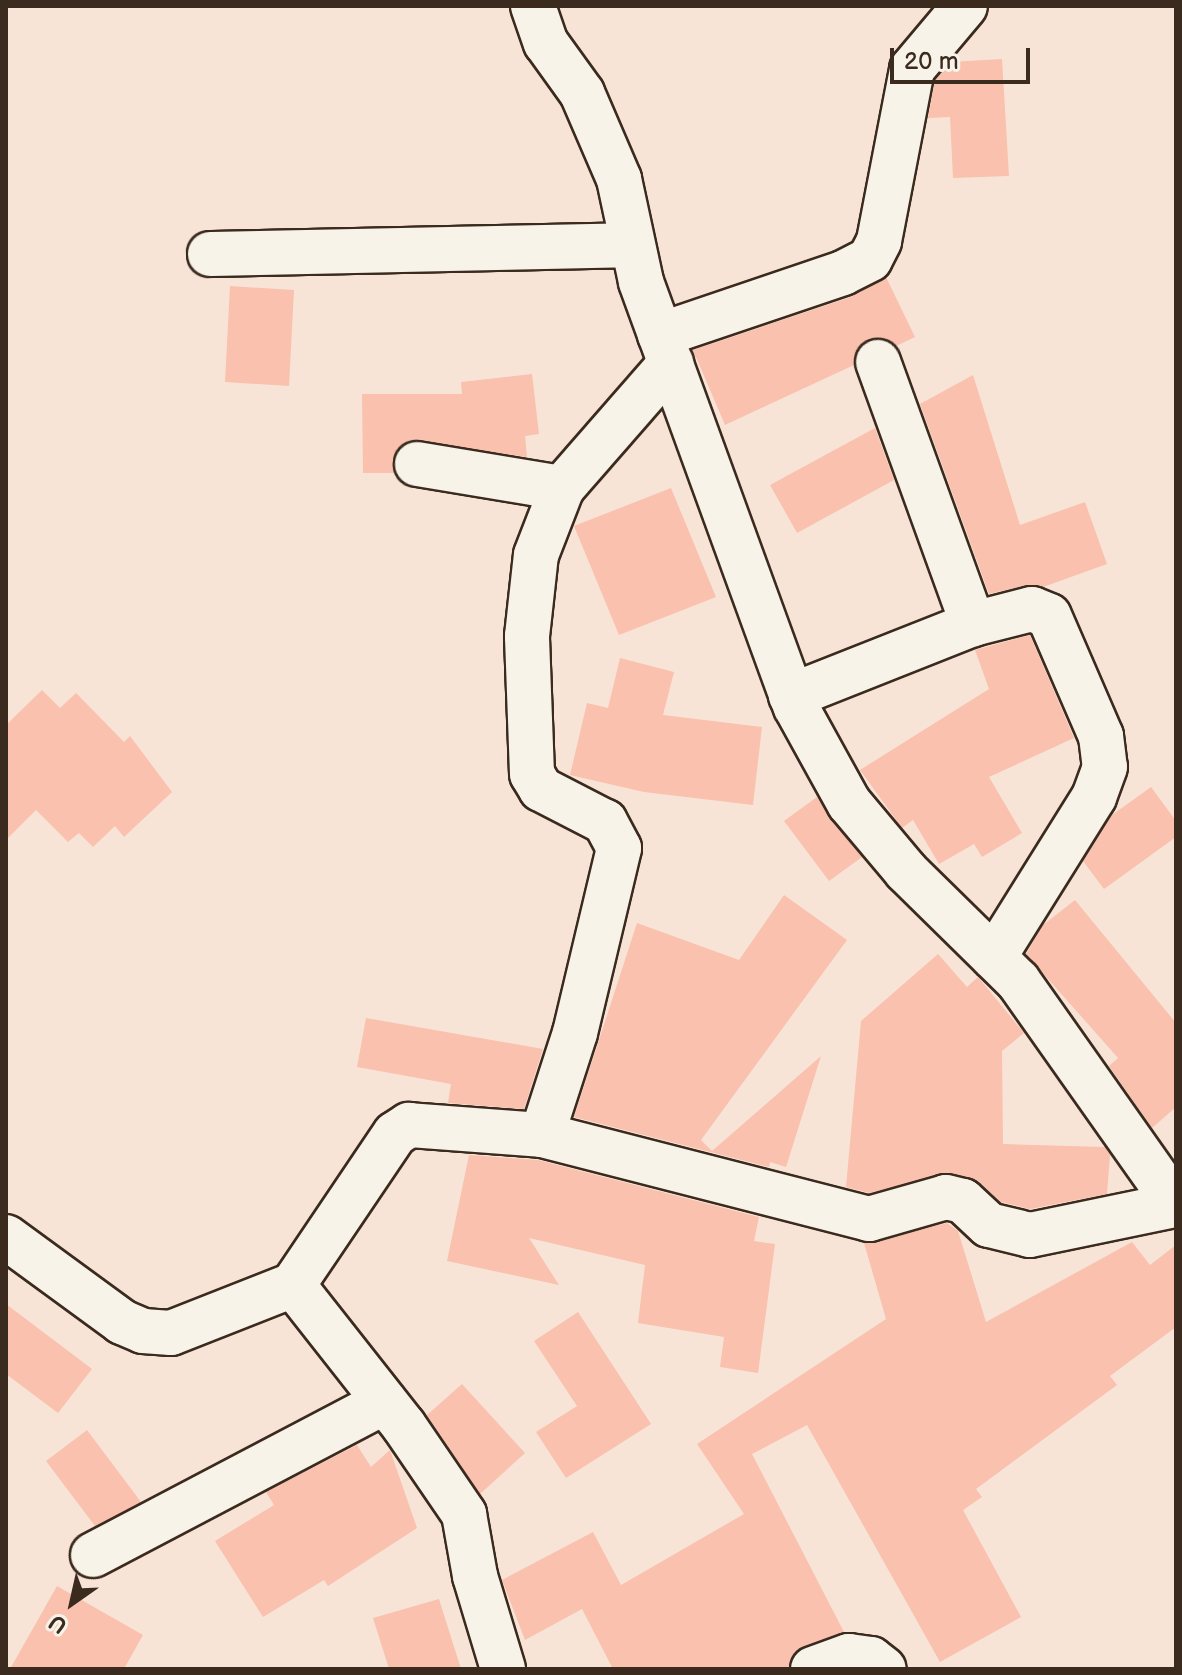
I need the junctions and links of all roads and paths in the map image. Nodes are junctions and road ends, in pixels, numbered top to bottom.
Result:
1 (533, 6) edge
2 (965, 6) edge
3 (629, 245) junction
4 (210, 254) dead end
5 (665, 349) junction
6 (878, 362) dead end
7 (417, 464) dead end
8 (562, 488) junction
9 (973, 624) junction
10 (791, 696) junction
11 (994, 957) junction
12 (542, 1135) junction
13 (1176, 1205) edge
14 (6, 1237) edge
15 (293, 1285) junction
16 (384, 1402) junction
17 (93, 1555) dead end
18 (503, 1669) edge
19 (813, 1669) edge
20 (884, 1669) edge

1 - 3 street
2 - 5 street
3 - 4 street
3 - 5 street
5 - 8 street
5 - 10 street
6 - 9 street
7 - 8 street
8 - 12 street
9 - 10 street
9 - 11 street
10 - 11 street
11 - 13 street
12 - 13 street
12 - 15 street
14 - 15 street
15 - 16 street
16 - 17 street
16 - 18 street
19 - 20 street

